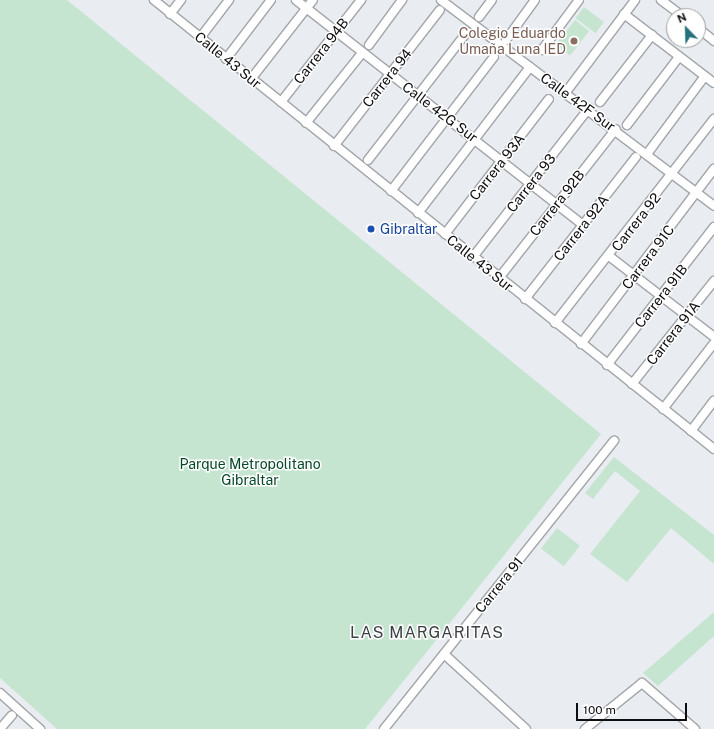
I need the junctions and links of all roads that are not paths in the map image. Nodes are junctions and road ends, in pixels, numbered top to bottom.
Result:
1 (154, 0) edge
2 (181, 0) edge
3 (229, 0) edge
4 (271, 0) edge
5 (296, 0) edge
6 (313, 0) edge
7 (361, 0) edge
8 (402, 0) edge
9 (492, 0) edge
10 (535, 0) edge
11 (579, 0) edge
12 (635, 0) edge
13 (661, 0) edge
14 (445, 1) edge
15 (306, 8) junction
16 (672, 8) edge
17 (440, 10) dead end
18 (170, 14) junction
19 (624, 14) junction
20 (479, 17) dead end
21 (336, 32) junction
22 (468, 32) dead end
23 (652, 34) junction
24 (706, 34) edge
25 (200, 38) junction
26 (506, 40) dead end
27 (714, 41) edge
28 (369, 45) dead end
29 (542, 50) dead end
30 (362, 53) junction
31 (494, 57) dead end
32 (679, 57) junction
33 (226, 59) junction
34 (530, 67) junction
35 (389, 74) junction
36 (705, 76) junction
37 (251, 79) junction
38 (714, 83) edge
39 (566, 92) junction
40 (417, 96) junction
41 (549, 99) dead end
42 (281, 102) junction
43 (600, 102) dead end
44 (589, 108) junction
45 (446, 118) junction
46 (714, 119) edge
47 (306, 123) junction
48 (627, 124) dead end
49 (616, 129) junction
50 (475, 139) junction
51 (334, 146) junction
52 (647, 154) junction
53 (636, 156) dead end
54 (368, 160) dead end
55 (501, 160) junction
56 (714, 170) edge
57 (673, 174) junction
58 (530, 184) junction
59 (391, 190) junction
60 (697, 192) junction
61 (556, 204) junction
62 (714, 206) edge
63 (418, 213) junction
64 (583, 225) junction
65 (714, 227) edge
66 (445, 234) junction
67 (609, 256) junction
68 (473, 257) junction
69 (634, 275) junction
70 (499, 278) junction
71 (714, 282) edge
72 (661, 295) junction
73 (525, 299) junction
74 (686, 315) junction
75 (554, 323) junction
76 (714, 337) edge
77 (714, 343) edge
78 (581, 344) junction
79 (607, 365) junction
80 (632, 384) junction
81 (714, 401) edge
82 (663, 409) junction
83 (691, 431) junction
84 (614, 441) dead end
85 (714, 449) edge
86 (444, 654) junction
87 (0, 693) edge
88 (12, 715) dead end
89 (0, 729) edge
90 (40, 729) edge
91 (384, 729) edge
92 (526, 729) edge
93 (585, 729) edge
94 (695, 729) edge

1 - 18 street, Calle 43 Sur
2 - 18 street
3 - 25 street
4 - 33 street
5 - 15 street, Calle 42G Sur
6 - 15 street
7 - 21 street, Carrera 94B
8 - 28 street
9 - 20 street
10 - 26 street
11 - 29 street
12 - 19 street
13 - 16 street
14 - 34 street, Calle 42F Sur
15 - 21 street, Calle 42G Sur
15 - 37 street
17 - 35 street, Carrera 94
18 - 25 street, Calle 43 Sur
19 - 23 street
19 - 39 street
21 - 30 street, Calle 42G Sur
21 - 42 street, Carrera 94B
22 - 40 street
23 - 32 street
23 - 43 street
24 - 27 street
25 - 33 street, Calle 43 Sur
30 - 35 street, Calle 42G Sur
30 - 47 street
31 - 45 street
32 - 36 street
32 - 48 street
33 - 37 street, Calle 43 Sur
34 - 39 street, Calle 42F Sur
34 - 50 street
35 - 40 street, Calle 42G Sur
35 - 51 street, Carrera 94
36 - 38 street
36 - 52 street
37 - 42 street, Calle 43 Sur
39 - 44 street, Calle 42F Sur
40 - 45 street, Calle 42G Sur
40 - 54 street
41 - 55 street, Carrera 93A
42 - 47 street, Calle 43 Sur
44 - 49 street, Calle 42F Sur
44 - 58 street, Carrera 93
45 - 50 street, Calle 42G Sur
45 - 59 street
46 - 57 street, Carrera 92
47 - 51 street, Calle 43 Sur
49 - 52 street, Calle 42F Sur
49 - 61 street, Carrera 92B
50 - 55 street, Calle 42G Sur
50 - 63 street
51 - 59 street, Calle 43 Sur
52 - 57 street, Calle 42F Sur
53 - 64 street, Carrera 92A
55 - 58 street, Calle 42G Sur
55 - 66 street, Carrera 93A
56 - 60 street, Carrera 91C
57 - 60 street, Calle 42F Sur
57 - 67 street, Carrera 92
58 - 61 street, Calle 42G Sur
58 - 68 street, Carrera 93
59 - 63 street, Calle 43 Sur
60 - 62 street, Calle 42F Sur
60 - 69 street, Carrera 91C
61 - 64 street, Calle 42G Sur
61 - 70 street, Carrera 92B
63 - 66 street, Calle 43 Sur
64 - 73 street, Carrera 92A
65 - 72 street, Carrera 91B
66 - 68 street, Calle 43 Sur
67 - 69 street
67 - 75 street, Carrera 92
68 - 70 street, Calle 43 Sur
69 - 72 street
69 - 78 street, Carrera 91C
70 - 73 street, Calle 43 Sur
71 - 74 street, Carrera 91A
72 - 74 street
72 - 79 street, Carrera 91B
73 - 75 street, Calle 43 Sur
74 - 76 street
74 - 80 street, Carrera 91A
75 - 78 street, Calle 43 Sur
77 - 82 street
78 - 79 street, Calle 43 Sur
79 - 80 street, Calle 43 Sur
80 - 82 street, Calle 43 Sur
81 - 83 street
82 - 83 street, Calle 43 Sur
83 - 85 street, Calle 43 Sur
84 - 86 street, Carrera 91
86 - 91 street, Carrera 91
86 - 92 street
87 - 90 street
88 - 89 street
93 - 94 street

